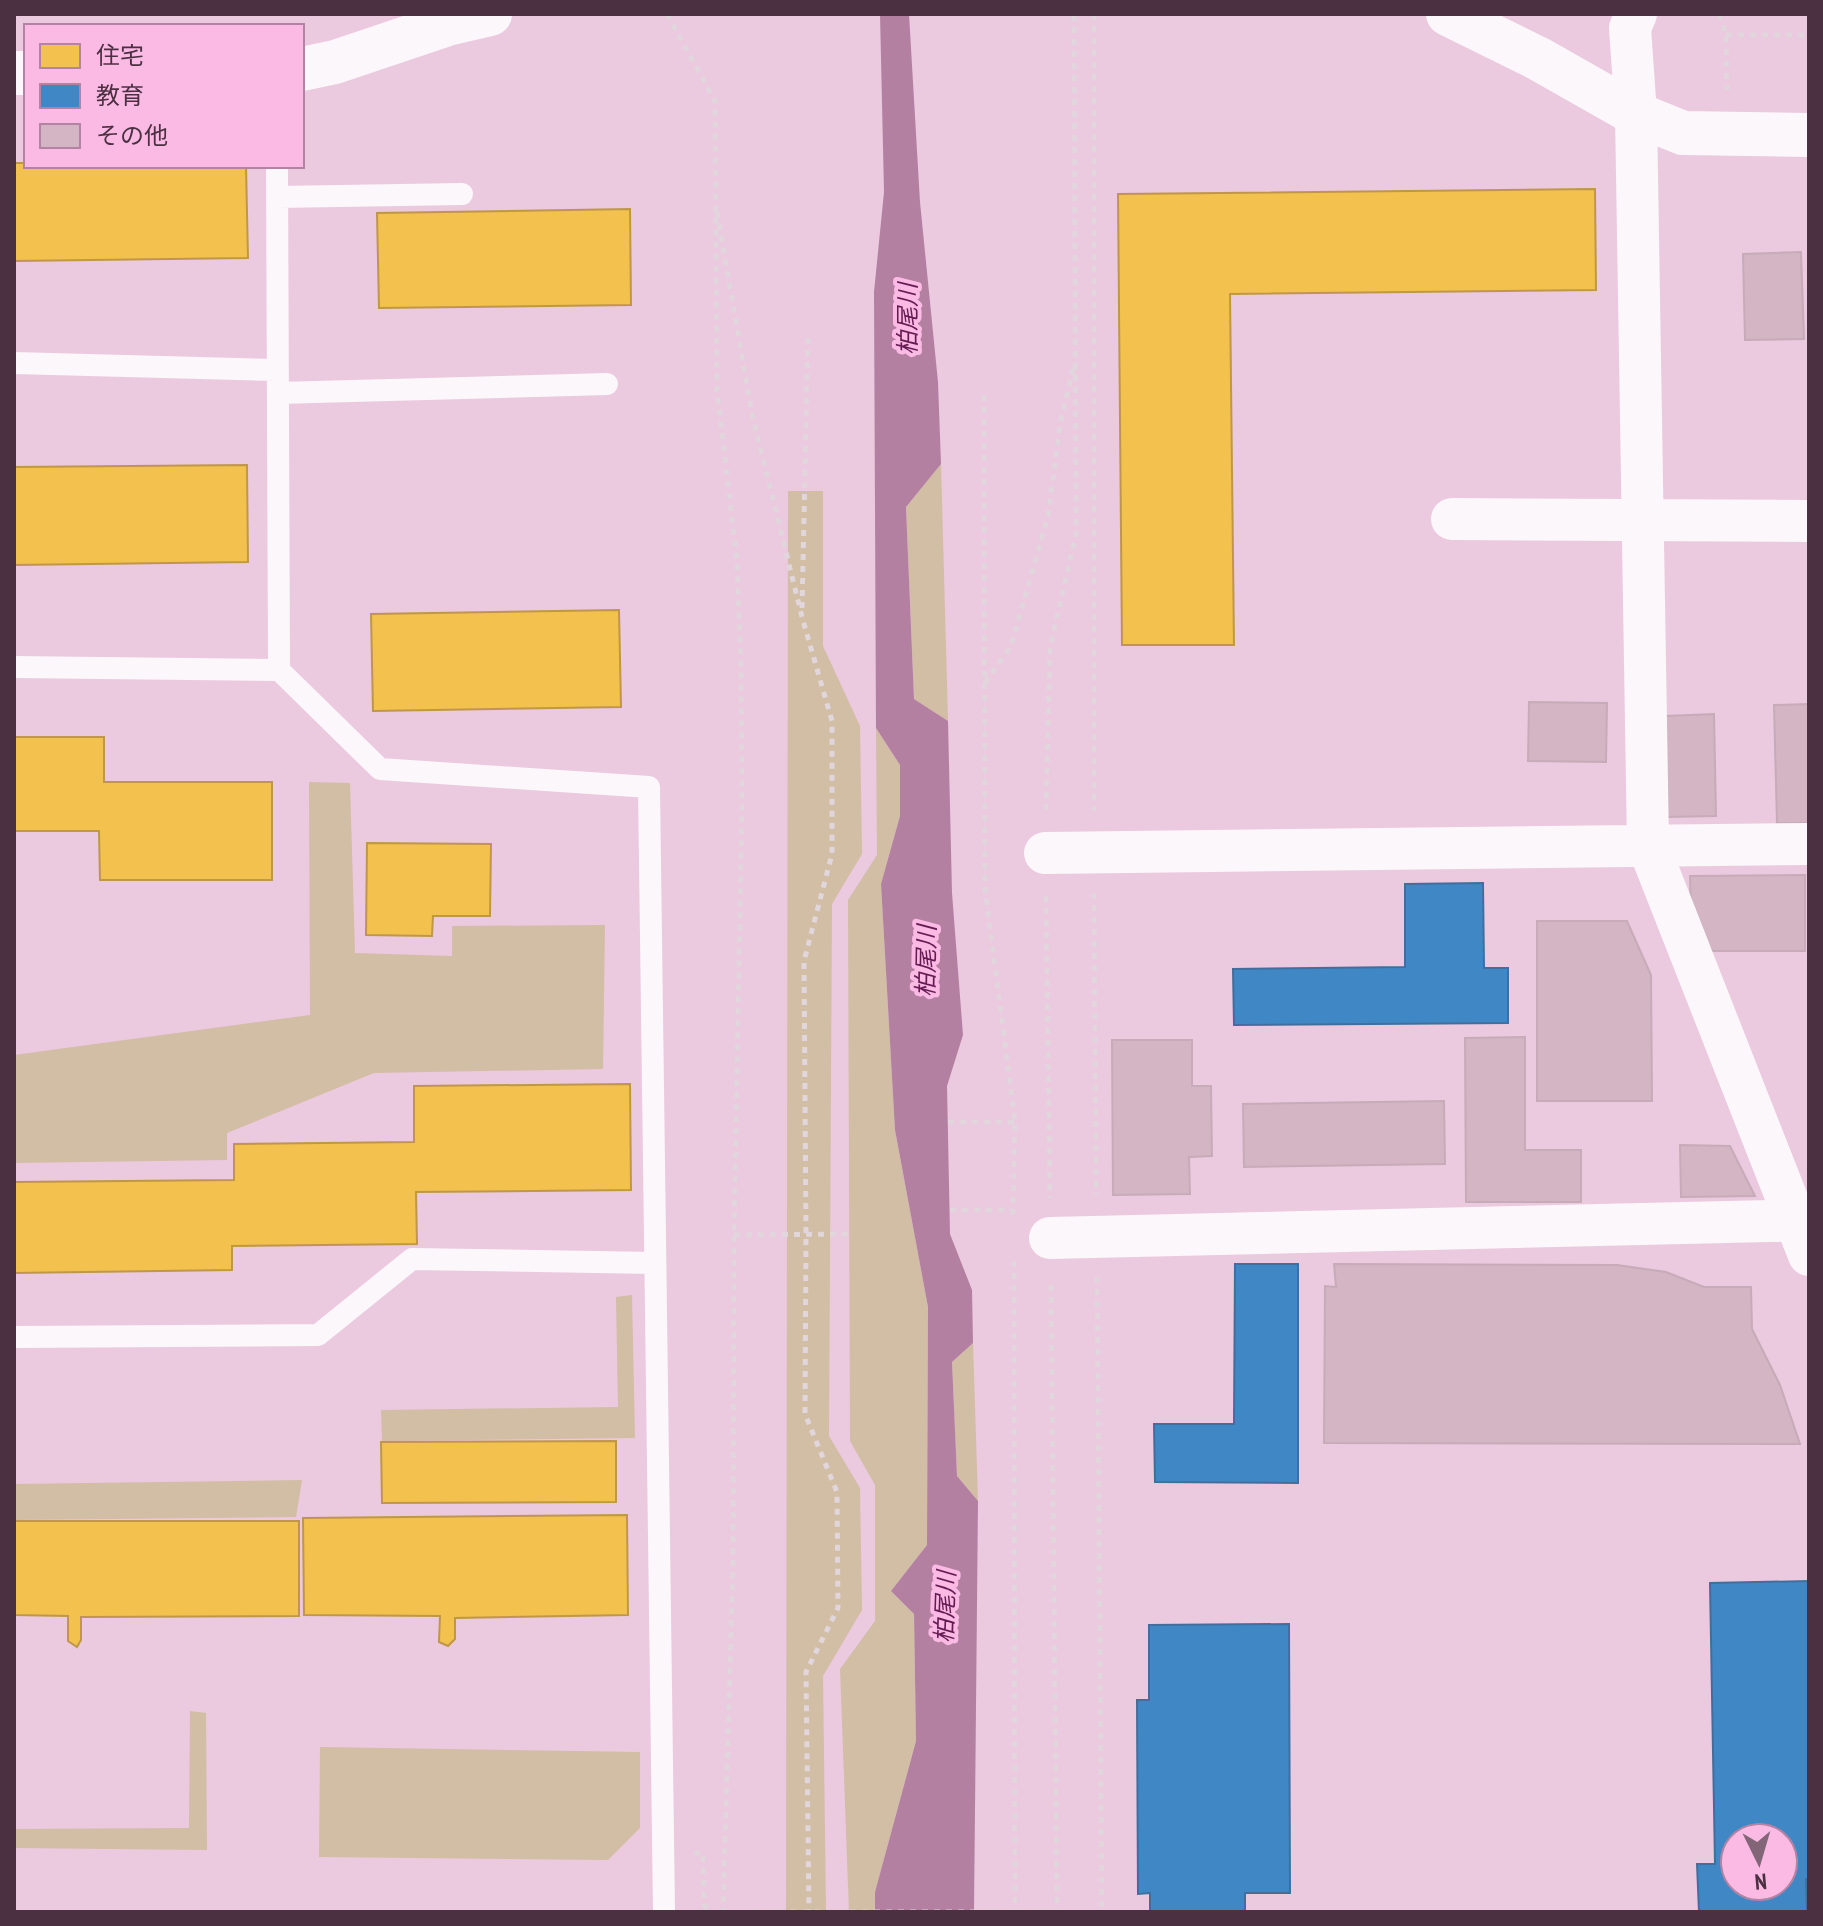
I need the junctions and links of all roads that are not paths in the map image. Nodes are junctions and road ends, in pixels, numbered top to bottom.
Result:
1 (490, 14) edge
2 (1448, 14) edge
3 (1636, 14) edge
4 (304, 69) edge
5 (1636, 114) junction
6 (1809, 135) edge
7 (277, 168) edge
8 (462, 194) dead end
9 (277, 197) junction
10 (14, 363) edge
11 (277, 370) junction
12 (607, 384) dead end
13 (278, 393) junction
14 (1452, 519) dead end
15 (1643, 521) junction
16 (1809, 521) edge
17 (14, 667) edge
18 (279, 670) junction
19 (1809, 844) edge
20 (1648, 845) junction
21 (1045, 853) road end
22 (1804, 1232) edge
23 (1025, 1239) road end
24 (654, 1263) junction
25 (14, 1337) edge
26 (664, 1912) edge

1 - 4 street
2 - 5 street
3 - 5 street
5 - 6 street
5 - 15 street
7 - 9 lane
8 - 9 lane
9 - 11 lane
10 - 11 lane
11 - 13 lane
12 - 13 lane
13 - 18 lane
14 - 15 street
15 - 16 street
15 - 20 street
17 - 18 lane
18 - 24 lane
19 - 20 street
20 - 21 street
20 - 22 street
22 - 23 street
24 - 25 lane
24 - 26 lane

